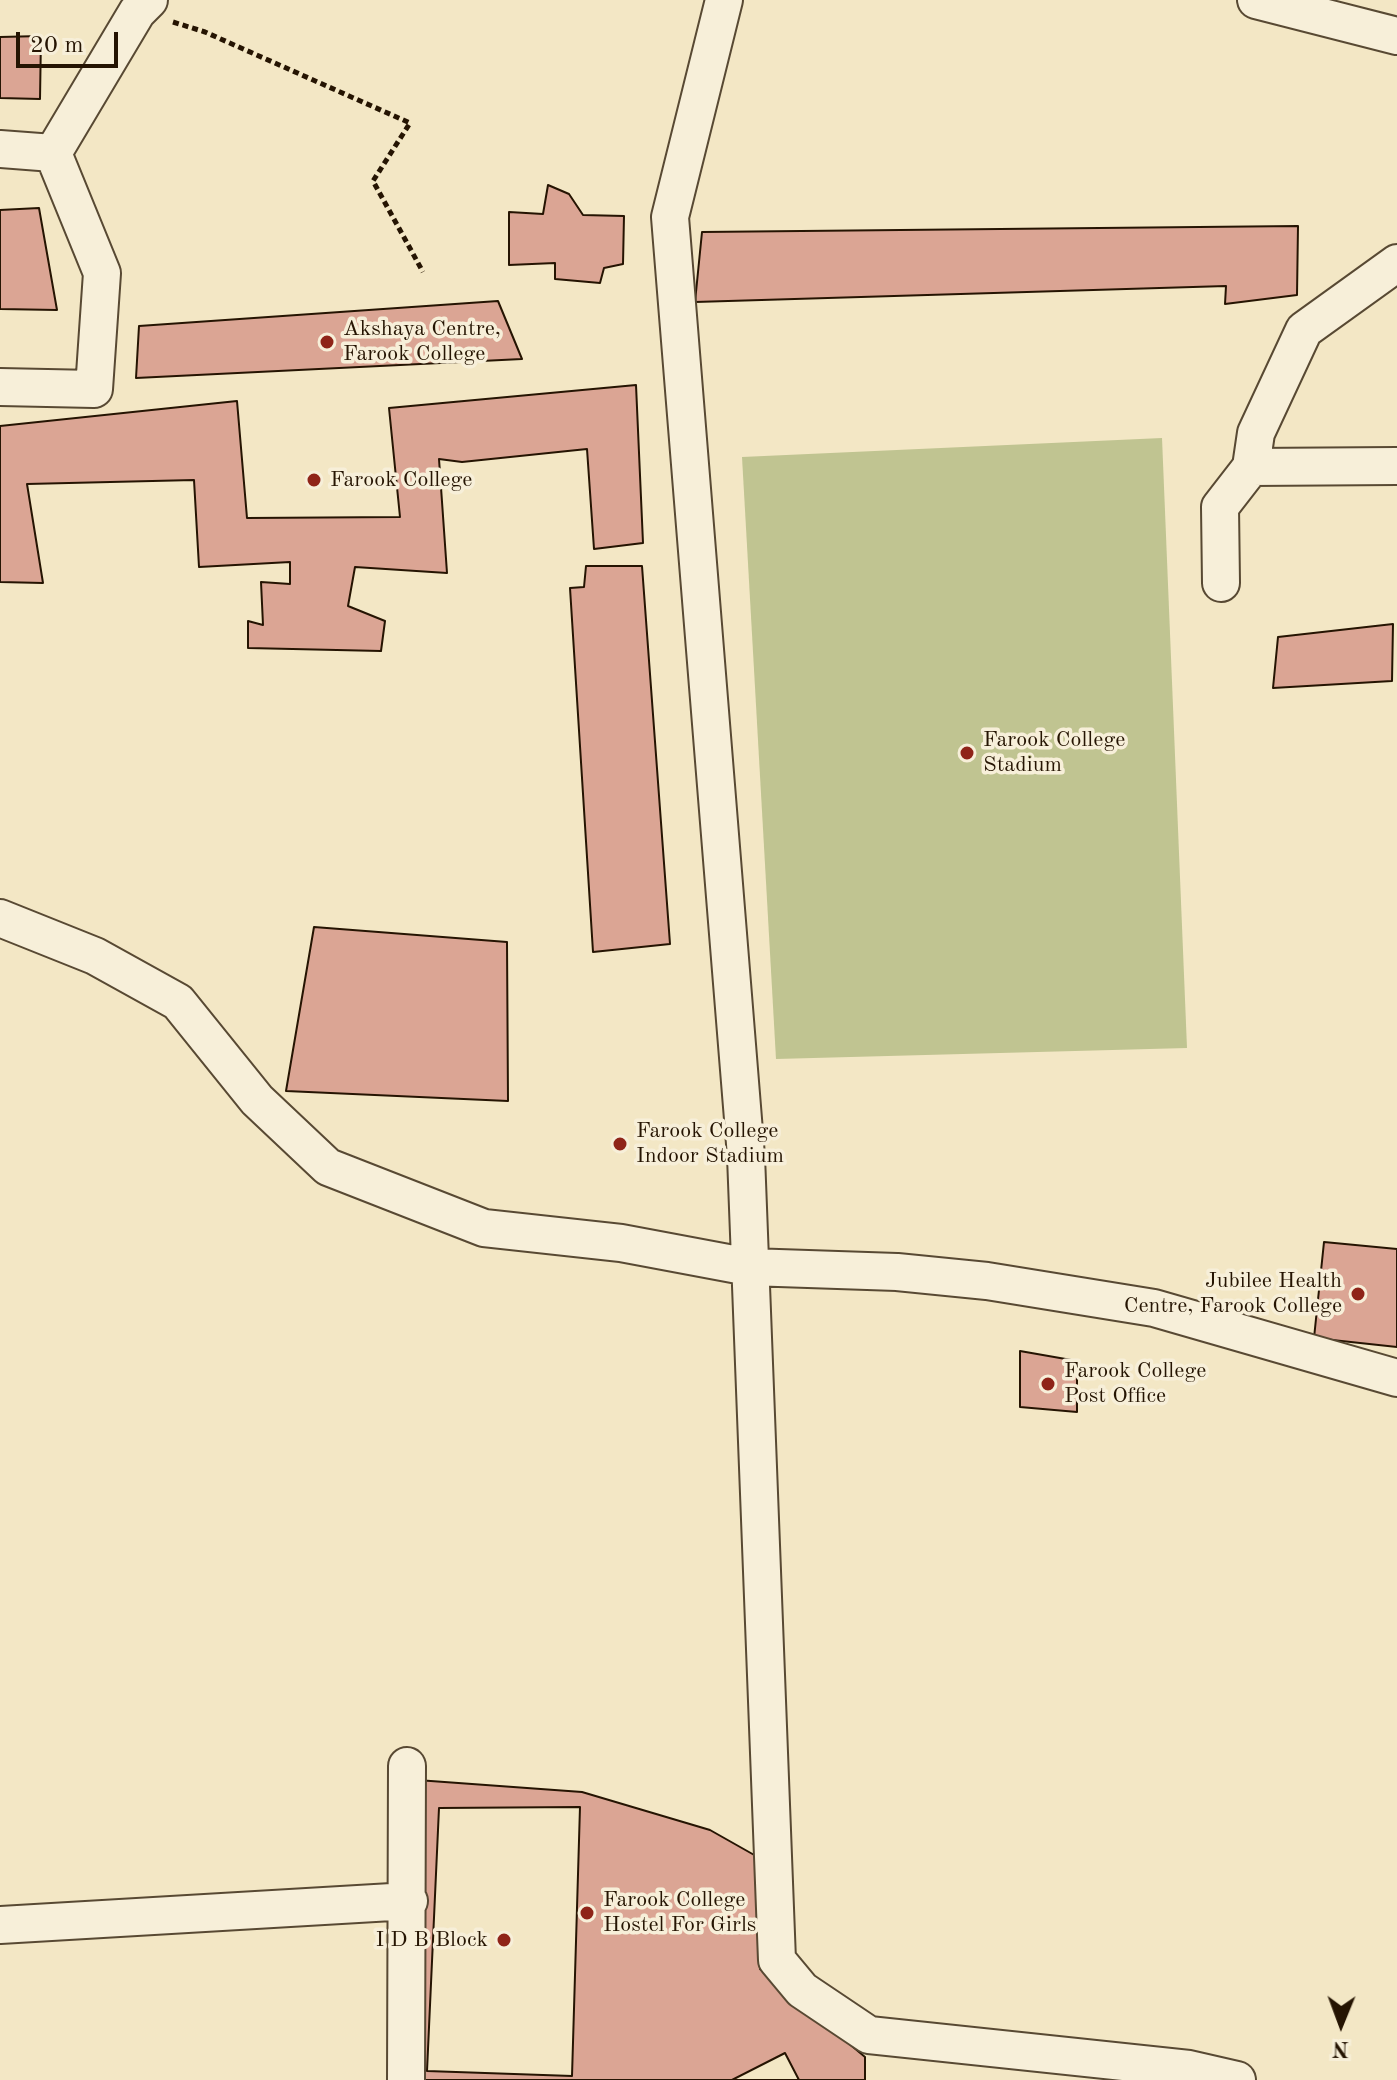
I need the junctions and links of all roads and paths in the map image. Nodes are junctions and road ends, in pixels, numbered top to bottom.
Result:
1 (724, 0) edge
2 (1256, 0) edge
3 (143, 6) edge
4 (1397, 36) edge
5 (0, 149) edge
6 (53, 153) junction
7 (1397, 263) edge
8 (423, 272) dead end
9 (0, 387) edge
10 (1397, 466) edge
11 (1251, 467) junction
12 (1221, 583) dead end
13 (0, 918) edge
14 (749, 1267) junction
15 (1397, 1378) edge
16 (407, 1766) dead end
17 (409, 1901) junction
18 (0, 1925) edge
19 (406, 2080) edge
20 (1237, 2080) edge

1 - 14 street
2 - 4 street
3 - 6 street
3 - 8 path
5 - 6 street
6 - 9 street
7 - 11 street
10 - 11 street
11 - 12 street
13 - 14 street
14 - 15 street
14 - 20 street
16 - 17 street
17 - 18 street
17 - 19 street

